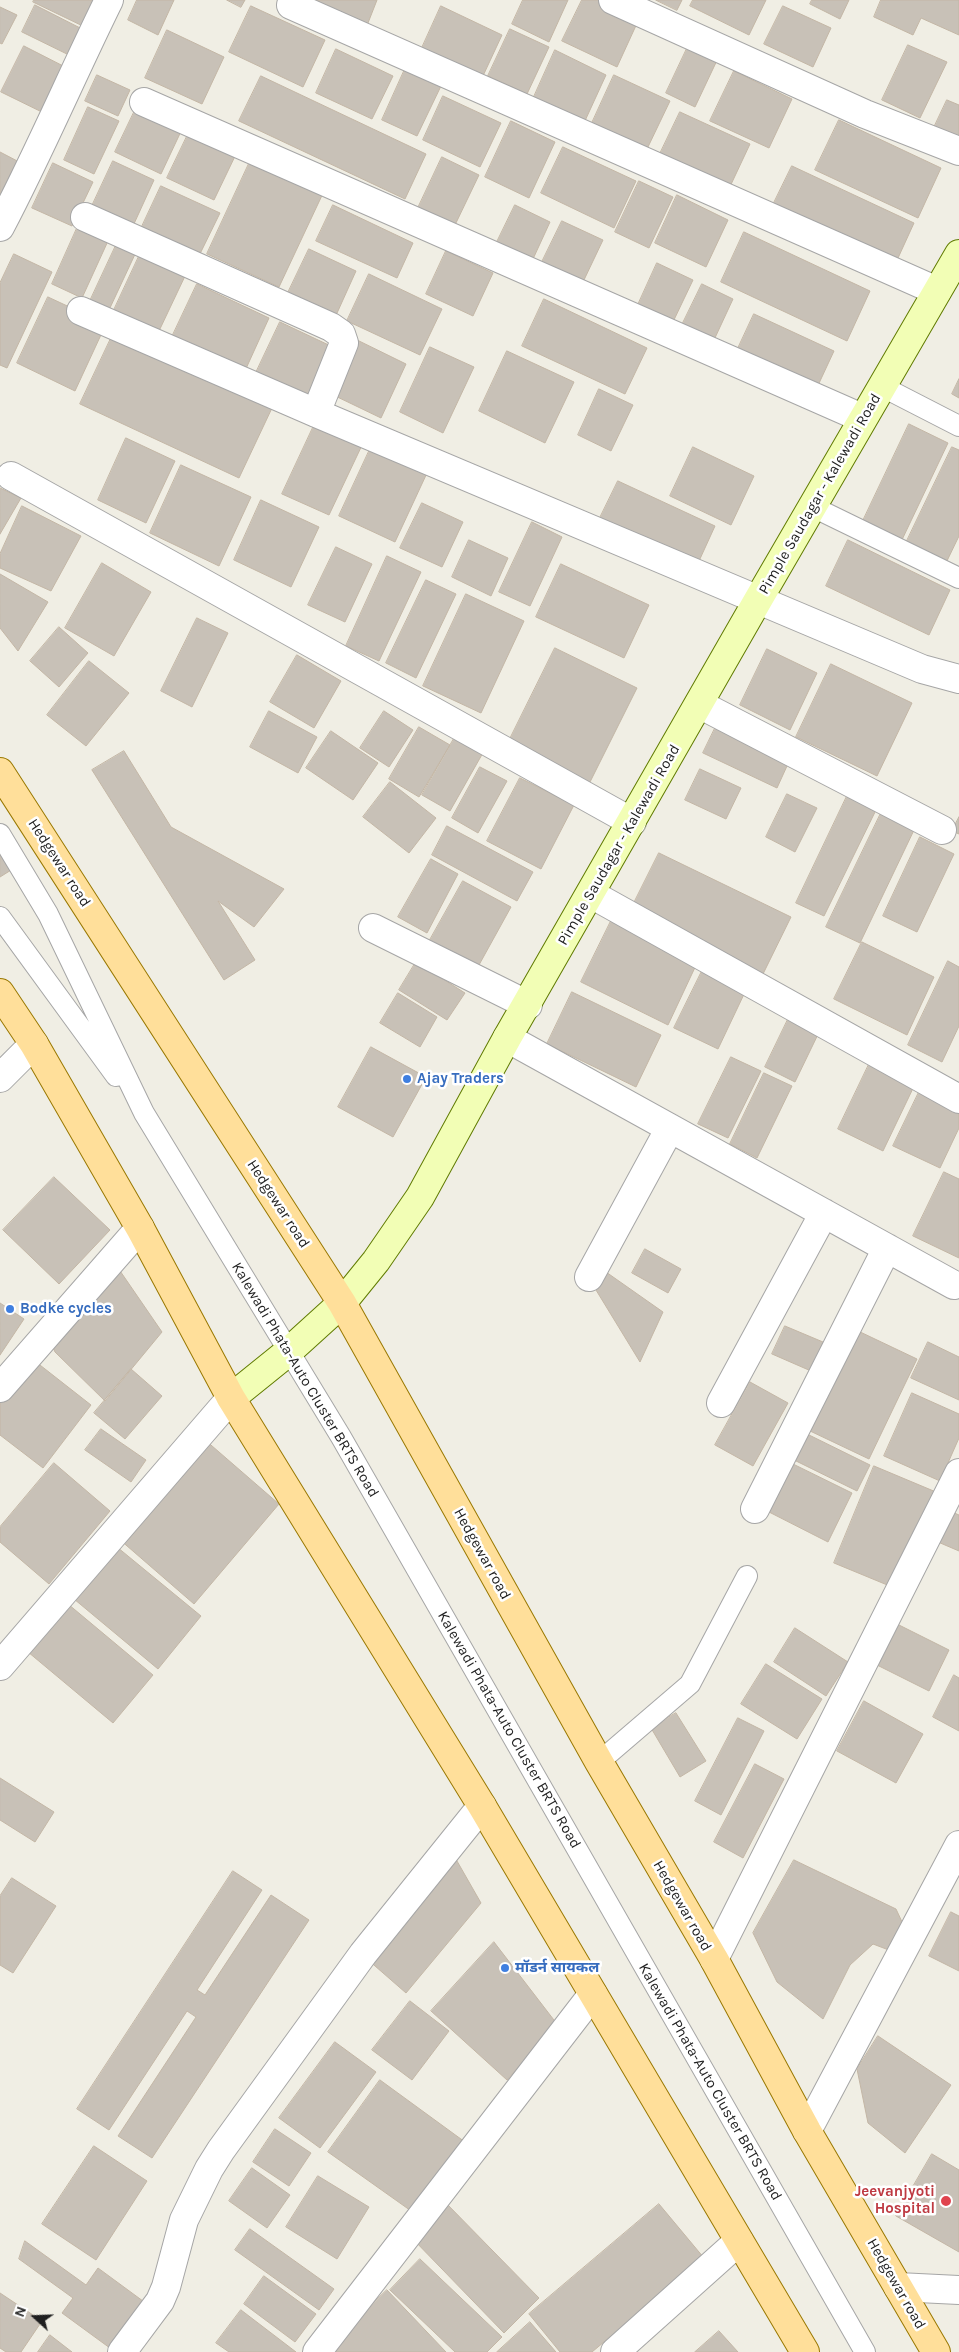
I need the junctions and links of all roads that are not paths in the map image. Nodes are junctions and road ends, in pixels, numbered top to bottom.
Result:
1 (109, 0) edge
2 (613, 0) edge
3 (291, 5) dead end
4 (144, 102) dead end
5 (959, 151) edge
6 (84, 217) dead end
7 (0, 227) edge
8 (959, 255) edge
9 (937, 291) junction
10 (81, 311) dead end
11 (883, 387) junction
12 (316, 413) junction
13 (862, 418) junction
14 (959, 426) edge
15 (11, 476) dead end
16 (811, 506) junction
17 (959, 578) edge
18 (758, 600) junction
19 (958, 674) edge
20 (699, 704) junction
21 (0, 772) edge
22 (632, 822) junction
23 (942, 830) dead end
24 (0, 834) edge
25 (591, 894) junction
26 (0, 917) edge
27 (373, 928) dead end
28 (0, 993) edge
29 (528, 1005) junction
30 (508, 1038) junction
31 (34, 1044) junction
32 (0, 1078) edge
33 (959, 1099) edge
34 (144, 1113) junction
35 (670, 1128) junction
36 (824, 1213) junction
37 (140, 1228) junction
38 (888, 1248) junction
39 (589, 1277) dead end
40 (954, 1285) dead end
41 (342, 1303) junction
42 (288, 1352) junction
43 (0, 1388) edge
44 (232, 1398) junction
45 (721, 1404) dead end
46 (959, 1473) edge
47 (755, 1509) dead end
48 (747, 1576) dead end
49 (0, 1666) edge
50 (598, 1762) junction
51 (482, 1806) junction
52 (959, 1845) edge
53 (714, 1960) junction
54 (593, 1994) junction
55 (806, 2132) junction
56 (740, 2241) junction
57 (898, 2287) junction
58 (959, 2290) edge
59 (122, 2352) edge
60 (317, 2352) edge
61 (615, 2352) edge
62 (805, 2352) edge
63 (865, 2352) edge
64 (936, 2352) edge

1 - 7 street
2 - 5 street
3 - 9 street
4 - 13 street
6 - 12 street
8 - 9 main road, Pimple Saudagar - Kalewadi Road
9 - 11 main road, Pimple Saudagar - Kalewadi Road
10 - 12 street
11 - 13 main road, Pimple Saudagar - Kalewadi Road
11 - 14 lane
12 - 18 street
13 - 16 main road, Pimple Saudagar - Kalewadi Road
15 - 22 street
16 - 17 lane
16 - 18 main road, Pimple Saudagar - Kalewadi Road
18 - 19 street
18 - 20 main road, Pimple Saudagar - Kalewadi Road
20 - 22 main road, Pimple Saudagar - Kalewadi Road
20 - 23 street
21 - 41 main road, Hedgewar road
22 - 25 main road, Pimple Saudagar - Kalewadi Road
24 - 34 lane, Kalewadi Phata-Auto Cluster BRTS Road
25 - 29 main road, Pimple Saudagar - Kalewadi Road
25 - 33 street
26 - 34 lane, Kalewadi Phata-Auto Cluster BRTS Road
27 - 29 street
28 - 31 main road
29 - 30 main road, Pimple Saudagar - Kalewadi Road
30 - 35 street
30 - 41 main road, Pimple Saudagar - Kalewadi Road
31 - 32 street
31 - 37 main road
34 - 42 lane, Kalewadi Phata-Auto Cluster BRTS Road
35 - 36 street
35 - 39 street
36 - 38 street
36 - 45 street
37 - 43 street
37 - 44 main road
38 - 40 street
38 - 47 street
41 - 42 main road, Pimple Saudagar - Kalewadi Road
41 - 50 main road, Hedgewar road
42 - 44 main road, Pimple Saudagar - Kalewadi Road
42 - 63 lane, Kalewadi Phata-Auto Cluster BRTS Road
44 - 49 street
44 - 51 main road
46 - 53 street
48 - 50 lane
50 - 53 main road, Hedgewar road
51 - 54 main road
51 - 59 street
52 - 55 street
53 - 55 main road, Hedgewar road
54 - 56 main road
54 - 60 street
55 - 57 main road, Hedgewar road
56 - 61 street
56 - 62 main road
57 - 58 street
57 - 64 main road, Hedgewar road

